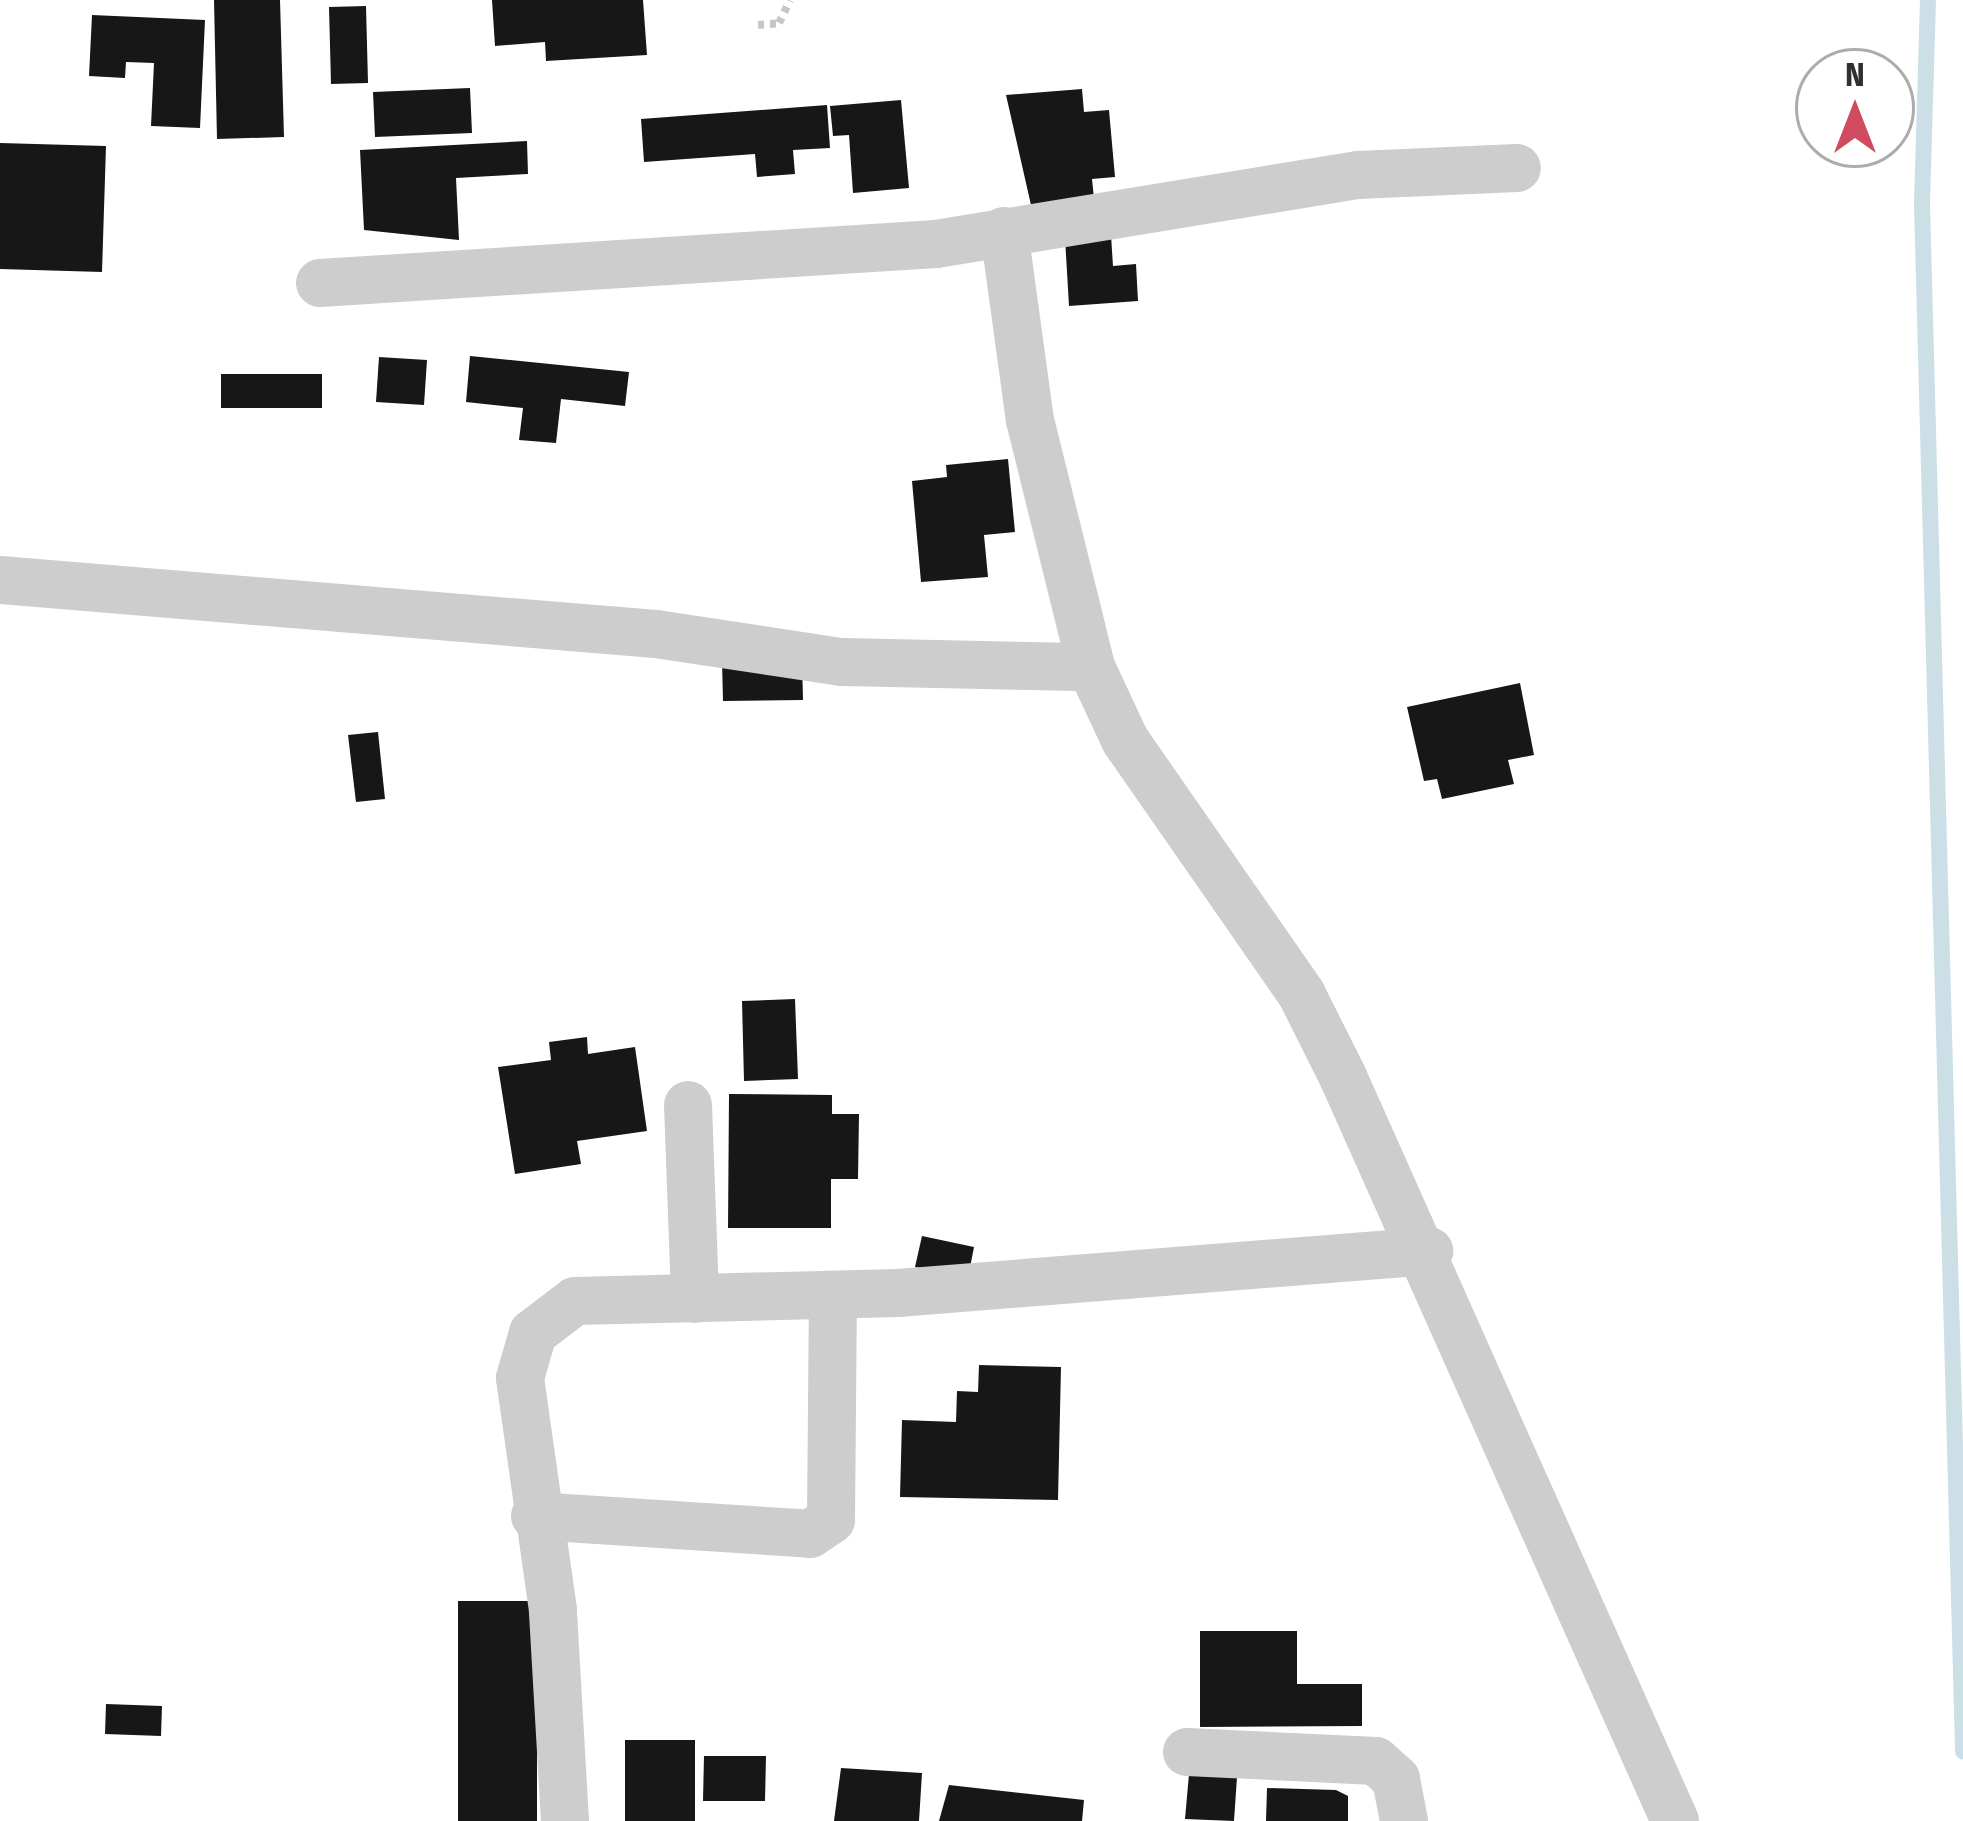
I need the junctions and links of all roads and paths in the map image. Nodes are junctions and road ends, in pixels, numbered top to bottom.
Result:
1 (790, 0) edge
2 (758, 25) dead end
3 (1517, 168) dead end
4 (1004, 231) junction
5 (320, 283) dead end
6 (0, 580) edge
7 (1091, 668) junction
8 (688, 1105) dead end
9 (1429, 1250) junction
10 (833, 1294) junction
11 (694, 1299) junction
12 (535, 1516) junction
13 (1187, 1752) dead end
14 (565, 1821) edge
15 (1404, 1821) edge
16 (1675, 1821) edge

1 - 2 path
3 - 4 street
4 - 5 street
4 - 7 street
6 - 7 street
7 - 9 street
8 - 11 street
9 - 10 street
9 - 16 street
10 - 11 street
10 - 12 street
11 - 12 street
12 - 14 street
13 - 15 street

